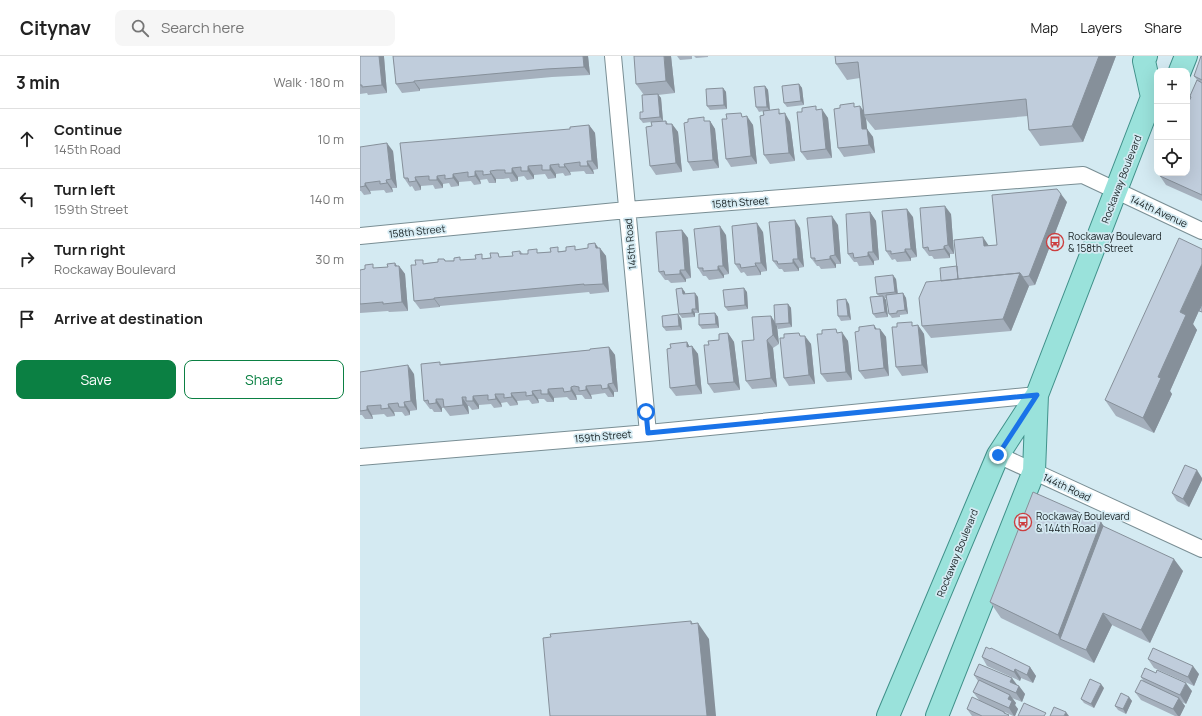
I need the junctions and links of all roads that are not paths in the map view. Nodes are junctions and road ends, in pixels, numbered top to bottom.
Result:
1 (613, 56) edge
2 (1146, 56) edge
3 (1186, 56) edge
4 (1181, 68) edge
5 (1154, 93) edge
6 (1154, 98) edge
7 (1116, 191) junction
8 (627, 210) junction
9 (1202, 230) edge
10 (360, 236) edge
11 (1037, 395) junction
12 (648, 433) junction
13 (998, 455) junction
14 (360, 457) edge
15 (1034, 471) junction
16 (1202, 550) edge
17 (888, 716) edge
18 (937, 716) edge

1 - 8 street, 145th Road
2 - 5 main road, Rockaway Boulevard
3 - 4 main road
6 - 7 main road, Rockaway Boulevard
7 - 8 street, 158th Street
7 - 9 street, 144th Avenue
7 - 11 main road, Rockaway Boulevard
8 - 10 street, 158th Street
8 - 12 street, 145th Road
11 - 12 street, 159th Street
11 - 13 main road, Rockaway Boulevard
11 - 15 main road, Rockaway Boulevard
12 - 14 street, 159th Street
13 - 15 street, 144th Road
13 - 17 main road, Rockaway Boulevard
15 - 16 street, 144th Road
15 - 18 main road, Rockaway Boulevard

